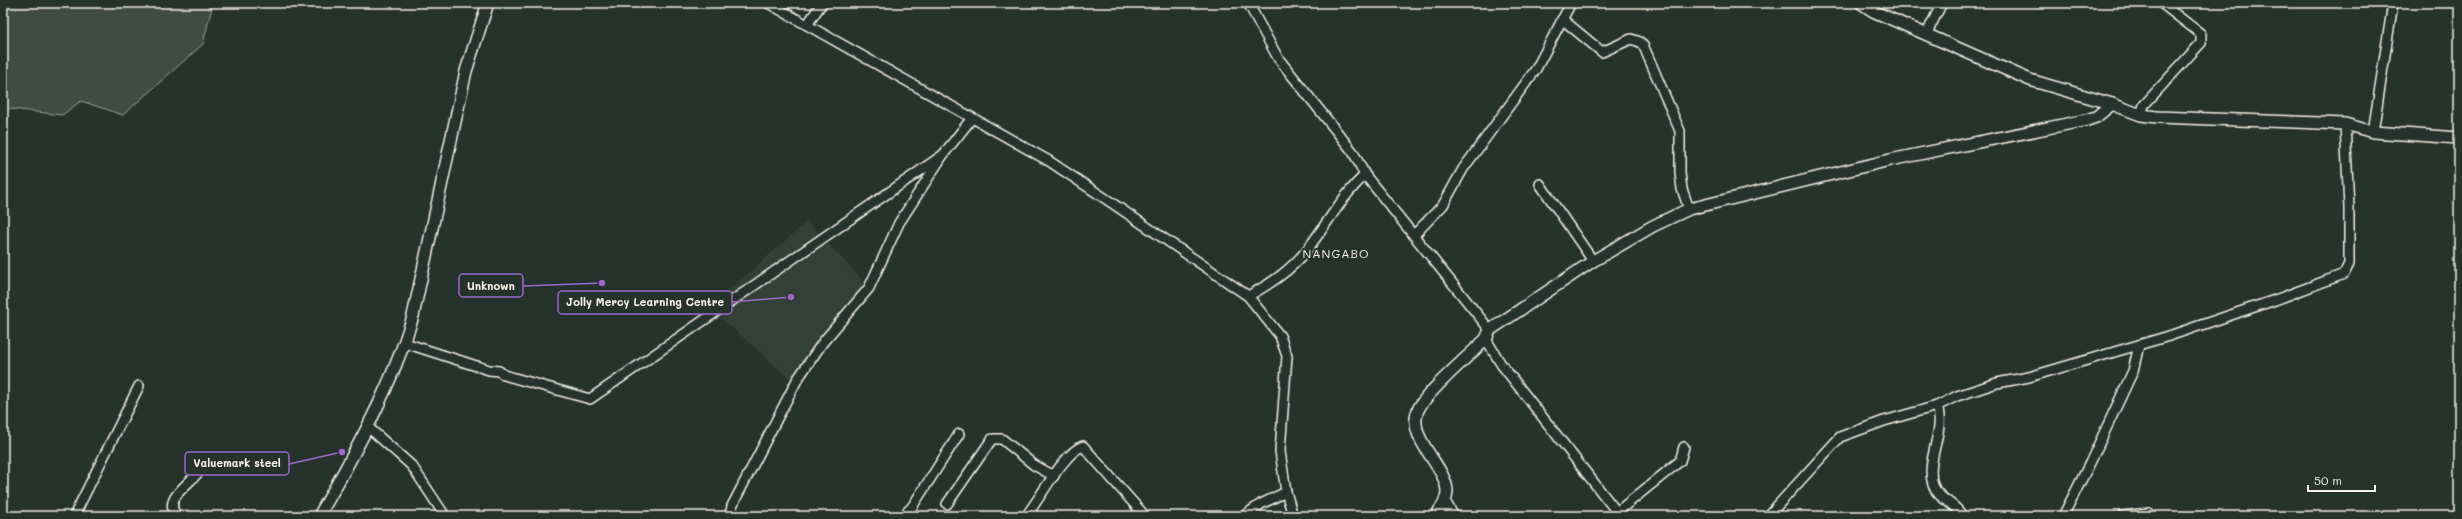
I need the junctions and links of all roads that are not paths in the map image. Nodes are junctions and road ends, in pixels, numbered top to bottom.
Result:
1 (488, 3) edge
2 (768, 3) edge
3 (822, 3) edge
4 (1248, 3) edge
5 (1571, 3) edge
6 (1861, 3) edge
7 (1942, 3) edge
8 (2161, 3) edge
9 (2393, 3) edge
10 (1562, 19) junction
11 (807, 25) junction
12 (1926, 36) junction
13 (2112, 104) junction
14 (2141, 116) junction
15 (972, 118) junction
16 (2345, 124) junction
17 (2373, 132) junction
18 (2459, 138) edge
19 (943, 155) junction
20 (1365, 175) junction
21 (1540, 184) dead end
22 (1689, 209) junction
23 (1414, 235) junction
24 (1593, 261) junction
25 (1248, 296) junction
26 (1488, 334) junction
27 (405, 343) junction
28 (2139, 345) junction
29 (139, 386) dead end
30 (1937, 406) junction
31 (368, 427) junction
32 (959, 434) dead end
33 (1684, 447) dead end
34 (198, 474) dead end
35 (1054, 476) junction
36 (1286, 492) junction
37 (1445, 501) junction
38 (947, 504) dead end
39 (2149, 513) dead end
40 (1618, 514) edge
41 (1958, 514) edge
42 (74, 516) edge
43 (178, 516) edge
44 (319, 516) edge
45 (445, 516) edge
46 (730, 516) edge
47 (903, 516) edge
48 (1026, 516) edge
49 (1145, 516) edge
50 (1244, 516) edge
51 (1293, 516) edge
52 (1436, 516) edge
53 (1454, 516) edge
54 (1768, 516) edge
55 (2063, 516) edge
56 (2122, 516) edge

1 - 27 street
2 - 11 street
3 - 11 street
4 - 20 street
5 - 10 street
6 - 12 street
7 - 12 street
8 - 14 street
9 - 17 street
10 - 22 street
10 - 23 street
11 - 15 street
12 - 13 street
13 - 14 street
13 - 22 street
14 - 16 street
15 - 19 street
15 - 25 street
16 - 17 street
16 - 28 street
17 - 18 street
19 - 27 street
19 - 46 street
20 - 23 street
20 - 25 street
21 - 24 street
22 - 24 street
23 - 26 street
24 - 26 street
25 - 36 street
26 - 37 street
26 - 40 street
27 - 31 street
28 - 30 street
28 - 55 street
29 - 42 street
30 - 41 street
30 - 54 street
31 - 44 street
31 - 45 street
32 - 47 street
33 - 40 street
34 - 43 street
35 - 38 street
35 - 48 street
35 - 49 street
36 - 50 street
36 - 51 street
37 - 52 street
37 - 53 street
39 - 56 street

